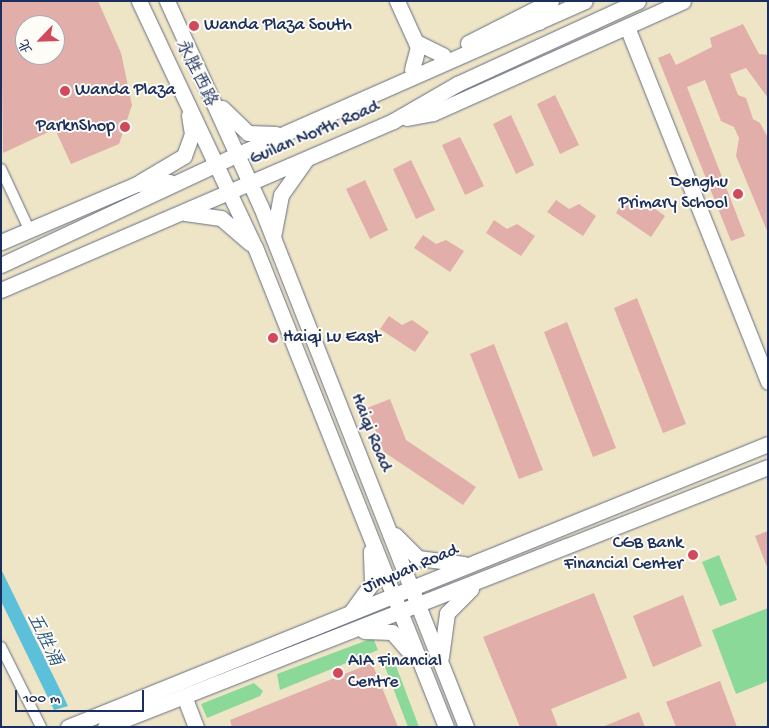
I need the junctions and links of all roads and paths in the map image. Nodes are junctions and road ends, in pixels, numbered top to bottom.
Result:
1 (139, 1) edge
2 (167, 1) edge
3 (398, 1) edge
4 (551, 1) edge
5 (585, 1) edge
6 (638, 1) edge
7 (683, 1) edge
8 (539, 22) junction
9 (627, 27) junction
10 (496, 30) junction
11 (416, 42) junction
12 (443, 55) junction
13 (412, 69) junction
14 (208, 89) junction
15 (375, 94) junction
16 (186, 99) junction
17 (393, 121) junction
18 (290, 131) junction
19 (238, 154) junction
20 (306, 159) junction
21 (219, 163) junction
22 (1, 169) edge
23 (178, 182) junction
24 (250, 182) junction
25 (137, 184) junction
26 (231, 191) junction
27 (181, 212) junction
28 (29, 229) junction
29 (273, 238) junction
30 (1, 242) edge
31 (255, 247) junction
32 (1, 265) edge
33 (1, 290) edge
34 (768, 382) edge
35 (768, 444) edge
36 (768, 467) edge
37 (386, 523) junction
38 (368, 530) junction
39 (473, 564) junction
40 (480, 581) junction
41 (411, 590) junction
42 (398, 604) junction
43 (417, 606) junction
44 (345, 626) junction
45 (1, 647) edge
46 (442, 666) junction
47 (424, 672) junction
48 (184, 696) junction
49 (41, 727) edge
50 (68, 727) edge
51 (105, 727) edge
52 (196, 727) edge
53 (446, 727) edge
54 (466, 727) edge

1 - 16 main road, 永胜西路
2 - 14 main road, 永胜西路
3 - 11 main road
4 - 10 main road
5 - 8 main road, Guilan North Road
6 - 17 main road, Guilan North Road
7 - 9 main road
8 - 10 main road
8 - 15 main road, Guilan North Road
9 - 17 main road
9 - 34 main road
10 - 12 main road
11 - 12 main road
11 - 13 main road
12 - 13 main road
13 - 15 main road
14 - 18 main road
14 - 19 main road, 永胜西路
15 - 18 main road, Guilan North Road
16 - 21 main road, 永胜西路
16 - 25 main road
17 - 20 main road, Guilan North Road
18 - 19 main road, Guilan North Road
19 - 21 main road, Guilan North Road
19 - 24 main road, Haiqi Road
20 - 24 main road, Guilan North Road
20 - 29 main road
21 - 23 main road, Guilan North Road
21 - 26 main road, 永胜西路
22 - 28 street
23 - 25 main road
23 - 32 main road, Guilan North Road
24 - 26 main road, Guilan North Road
24 - 29 main road, Haiqi Road
25 - 28 main road
26 - 27 main road, Guilan North Road
26 - 31 main road, 永胜西路
27 - 31 main road
27 - 33 main road, Guilan North Road
28 - 30 main road
29 - 37 main road, Haiqi Road
31 - 38 main road, 永胜西路
35 - 39 main road, Jinyuan Road
36 - 40 main road, Jinyuan Road
37 - 39 main road
37 - 41 main road, Haiqi Road
38 - 42 main road, 永胜西路
38 - 44 main road
39 - 41 main road, Jinyuan Road
40 - 43 main road, Jinyuan Road
40 - 46 main road
41 - 42 main road, Jinyuan Road
41 - 43 main road, Haiqi Road
42 - 43 main road, Jinyuan Road
42 - 44 main road, Jinyuan Road
42 - 47 main road, 永胜西路
43 - 46 main road, Haiqi Road
44 - 47 main road
44 - 48 main road, Jinyuan Road
44 - 50 main road, Jinyuan Road
45 - 49 street
46 - 54 main road, Haiqi Road
47 - 53 main road, 永胜西路
48 - 51 main road, Jinyuan Road
48 - 52 main road

